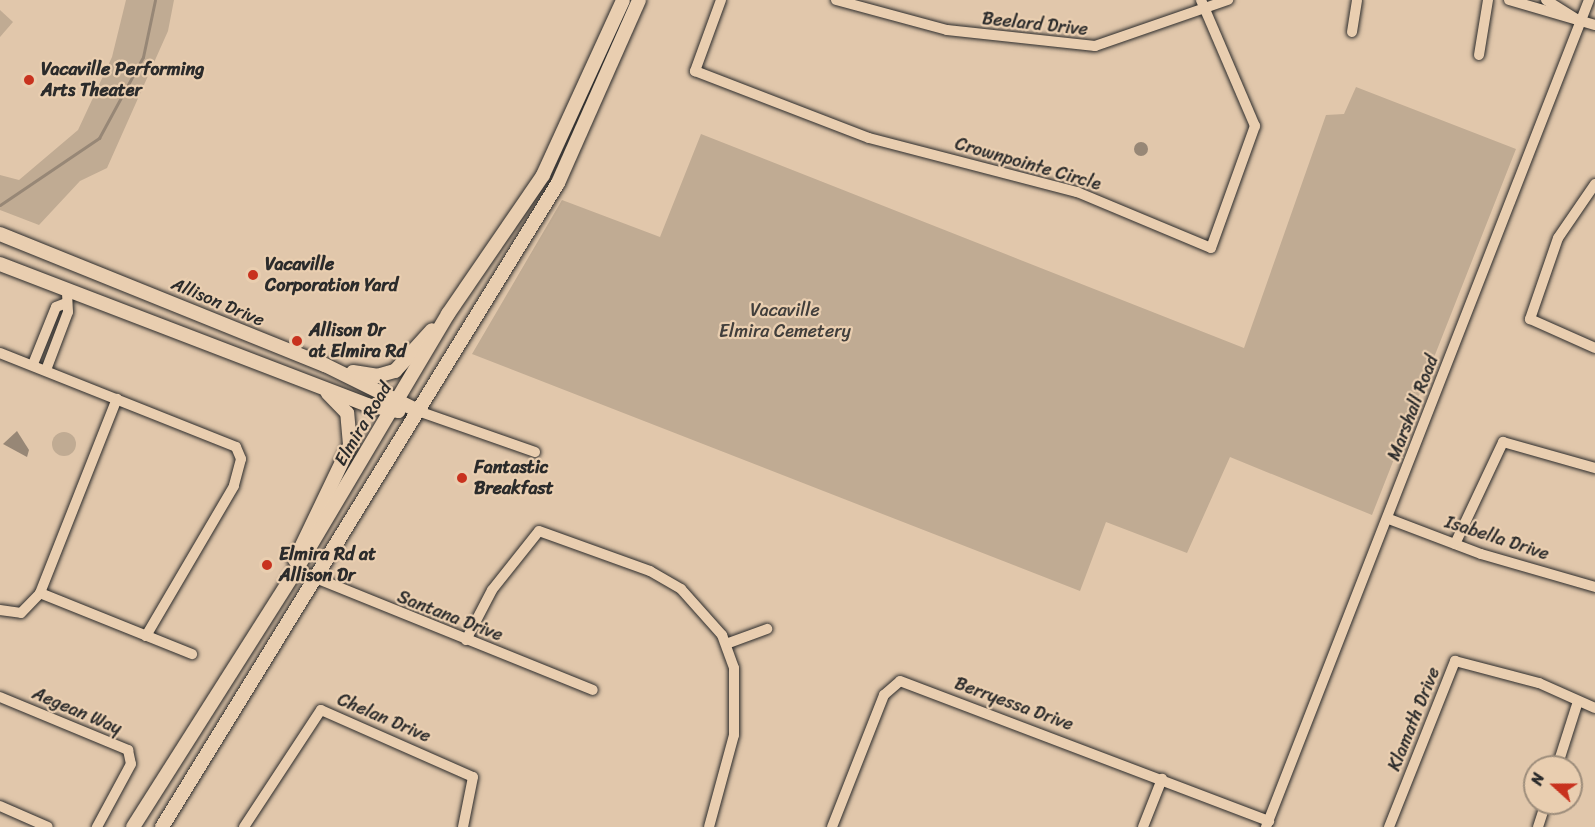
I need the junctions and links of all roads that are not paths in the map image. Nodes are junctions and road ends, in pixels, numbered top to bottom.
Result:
1 (623, 0) edge
2 (639, 0) edge
3 (721, 0) edge
4 (836, 0) edge
5 (1228, 0) edge
6 (1357, 0) edge
7 (1488, 0) edge
8 (1509, 0) edge
9 (1546, 0) edge
10 (1589, 0) edge
11 (1203, 5) edge
12 (1581, 21) junction
13 (1595, 25) edge
14 (1352, 32) dead end
15 (1479, 56) dead end
16 (1595, 184) edge
17 (0, 234) edge
18 (0, 264) edge
19 (66, 298) junction
20 (448, 314) junction
21 (1595, 348) edge
22 (0, 353) edge
23 (33, 364) junction
24 (325, 365) junction
25 (46, 370) junction
26 (324, 389) junction
27 (117, 399) junction
28 (395, 405) junction
29 (418, 411) junction
30 (535, 452) dead end
31 (1595, 468) edge
32 (1389, 519) junction
33 (1455, 544) junction
34 (292, 575) junction
35 (313, 580) junction
36 (1595, 587) edge
37 (40, 592) junction
38 (0, 610) edge
39 (767, 629) dead end
40 (146, 636) junction
41 (466, 640) junction
42 (726, 645) junction
43 (192, 654) dead end
44 (593, 690) dead end
45 (0, 697) edge
46 (1578, 702) junction
47 (1595, 708) edge
48 (1561, 755) edge
49 (1162, 779) junction
50 (0, 807) edge
51 (1268, 824) edge
52 (48, 827) edge
53 (96, 827) edge
54 (133, 827) edge
55 (162, 827) edge
56 (244, 827) edge
57 (463, 827) edge
58 (709, 827) edge
59 (832, 827) edge
60 (1143, 827) edge
61 (1389, 827) edge

1 - 20 main road, Elmira Road
2 - 29 main road
3 - 11 street, Crownpointe Circle
4 - 11 street, Beelard Drive
5 - 11 street, Beelard Drive
6 - 14 street
7 - 15 street
8 - 12 street
9 - 12 street
10 - 12 street, Marshall Road
12 - 13 street
12 - 32 street, Marshall Road
16 - 21 street
17 - 24 main road, Allison Drive
18 - 19 main road, Allison Drive
19 - 23 street
19 - 25 street
19 - 26 main road, Allison Drive
20 - 24 main road
20 - 28 main road, Elmira Road
22 - 23 street
23 - 25 street
24 - 28 main road, Allison Drive
25 - 27 street
26 - 28 main road, Allison Drive
26 - 34 main road
27 - 37 street
27 - 40 street
28 - 29 main road, Allison Drive
28 - 34 main road, Elmira Road
29 - 30 street, Allison Drive
29 - 35 main road
31 - 33 street
32 - 33 street, Isabella Drive
32 - 51 street, Marshall Road
33 - 36 street, Isabella Drive
34 - 35 street, Santana Drive
34 - 54 main road, Elmira Road
35 - 41 street, Santana Drive
35 - 55 main road
37 - 38 street
37 - 40 street
39 - 42 street
40 - 43 street
41 - 42 street
41 - 44 street, Santana Drive
42 - 58 street
45 - 53 street, Aegean Way
46 - 47 street, Klamath Drive
46 - 48 street
46 - 61 street, Klamath Drive
49 - 51 street, Berryessa Drive
49 - 59 street, Berryessa Drive
49 - 60 street
50 - 52 street
56 - 57 street, Chelan Drive

